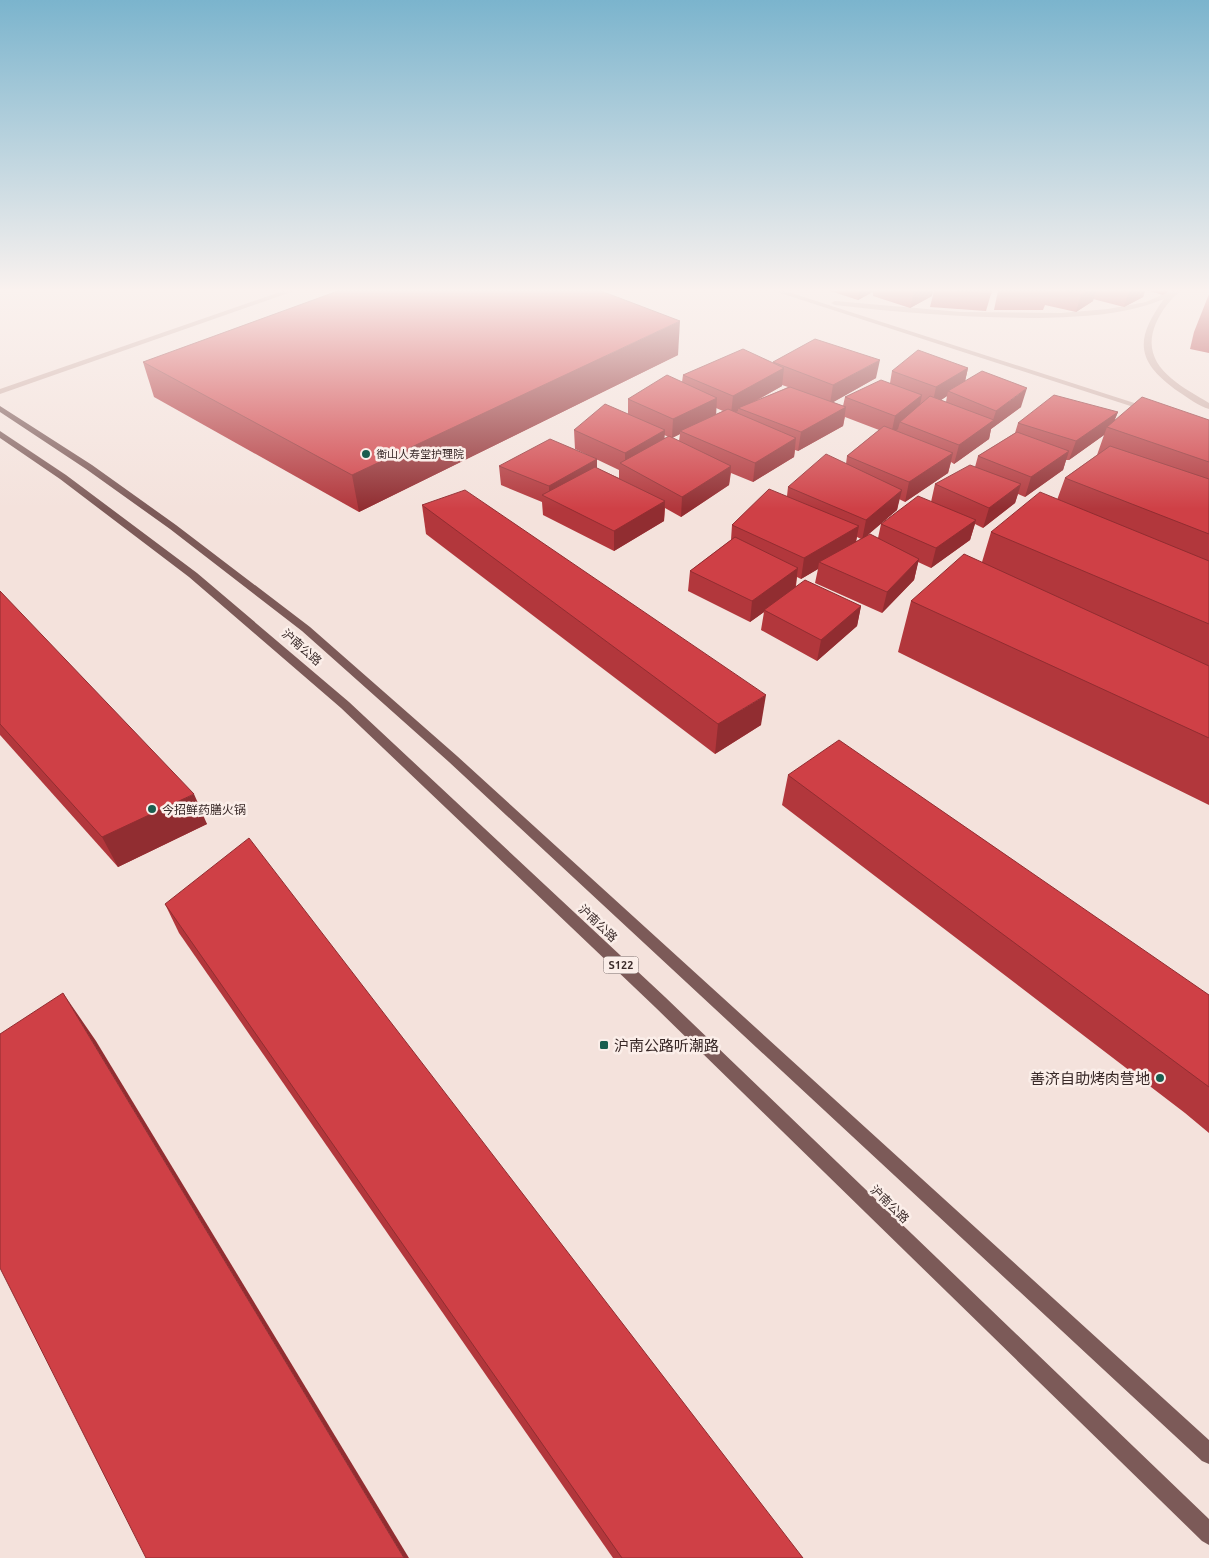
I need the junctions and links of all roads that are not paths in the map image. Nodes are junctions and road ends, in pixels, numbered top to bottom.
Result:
1 (81, 364) edge
2 (1006, 364) edge
3 (1154, 364) edge
4 (0, 392) edge
5 (1209, 406) edge
6 (0, 408) edge
7 (1162, 413) edge
8 (0, 434) edge
9 (1209, 1454) edge
10 (1209, 1534) edge

1 - 4 street
2 - 7 street
3 - 5 street
6 - 9 main road, 沪南公路
8 - 10 main road, 沪南公路 / S122

